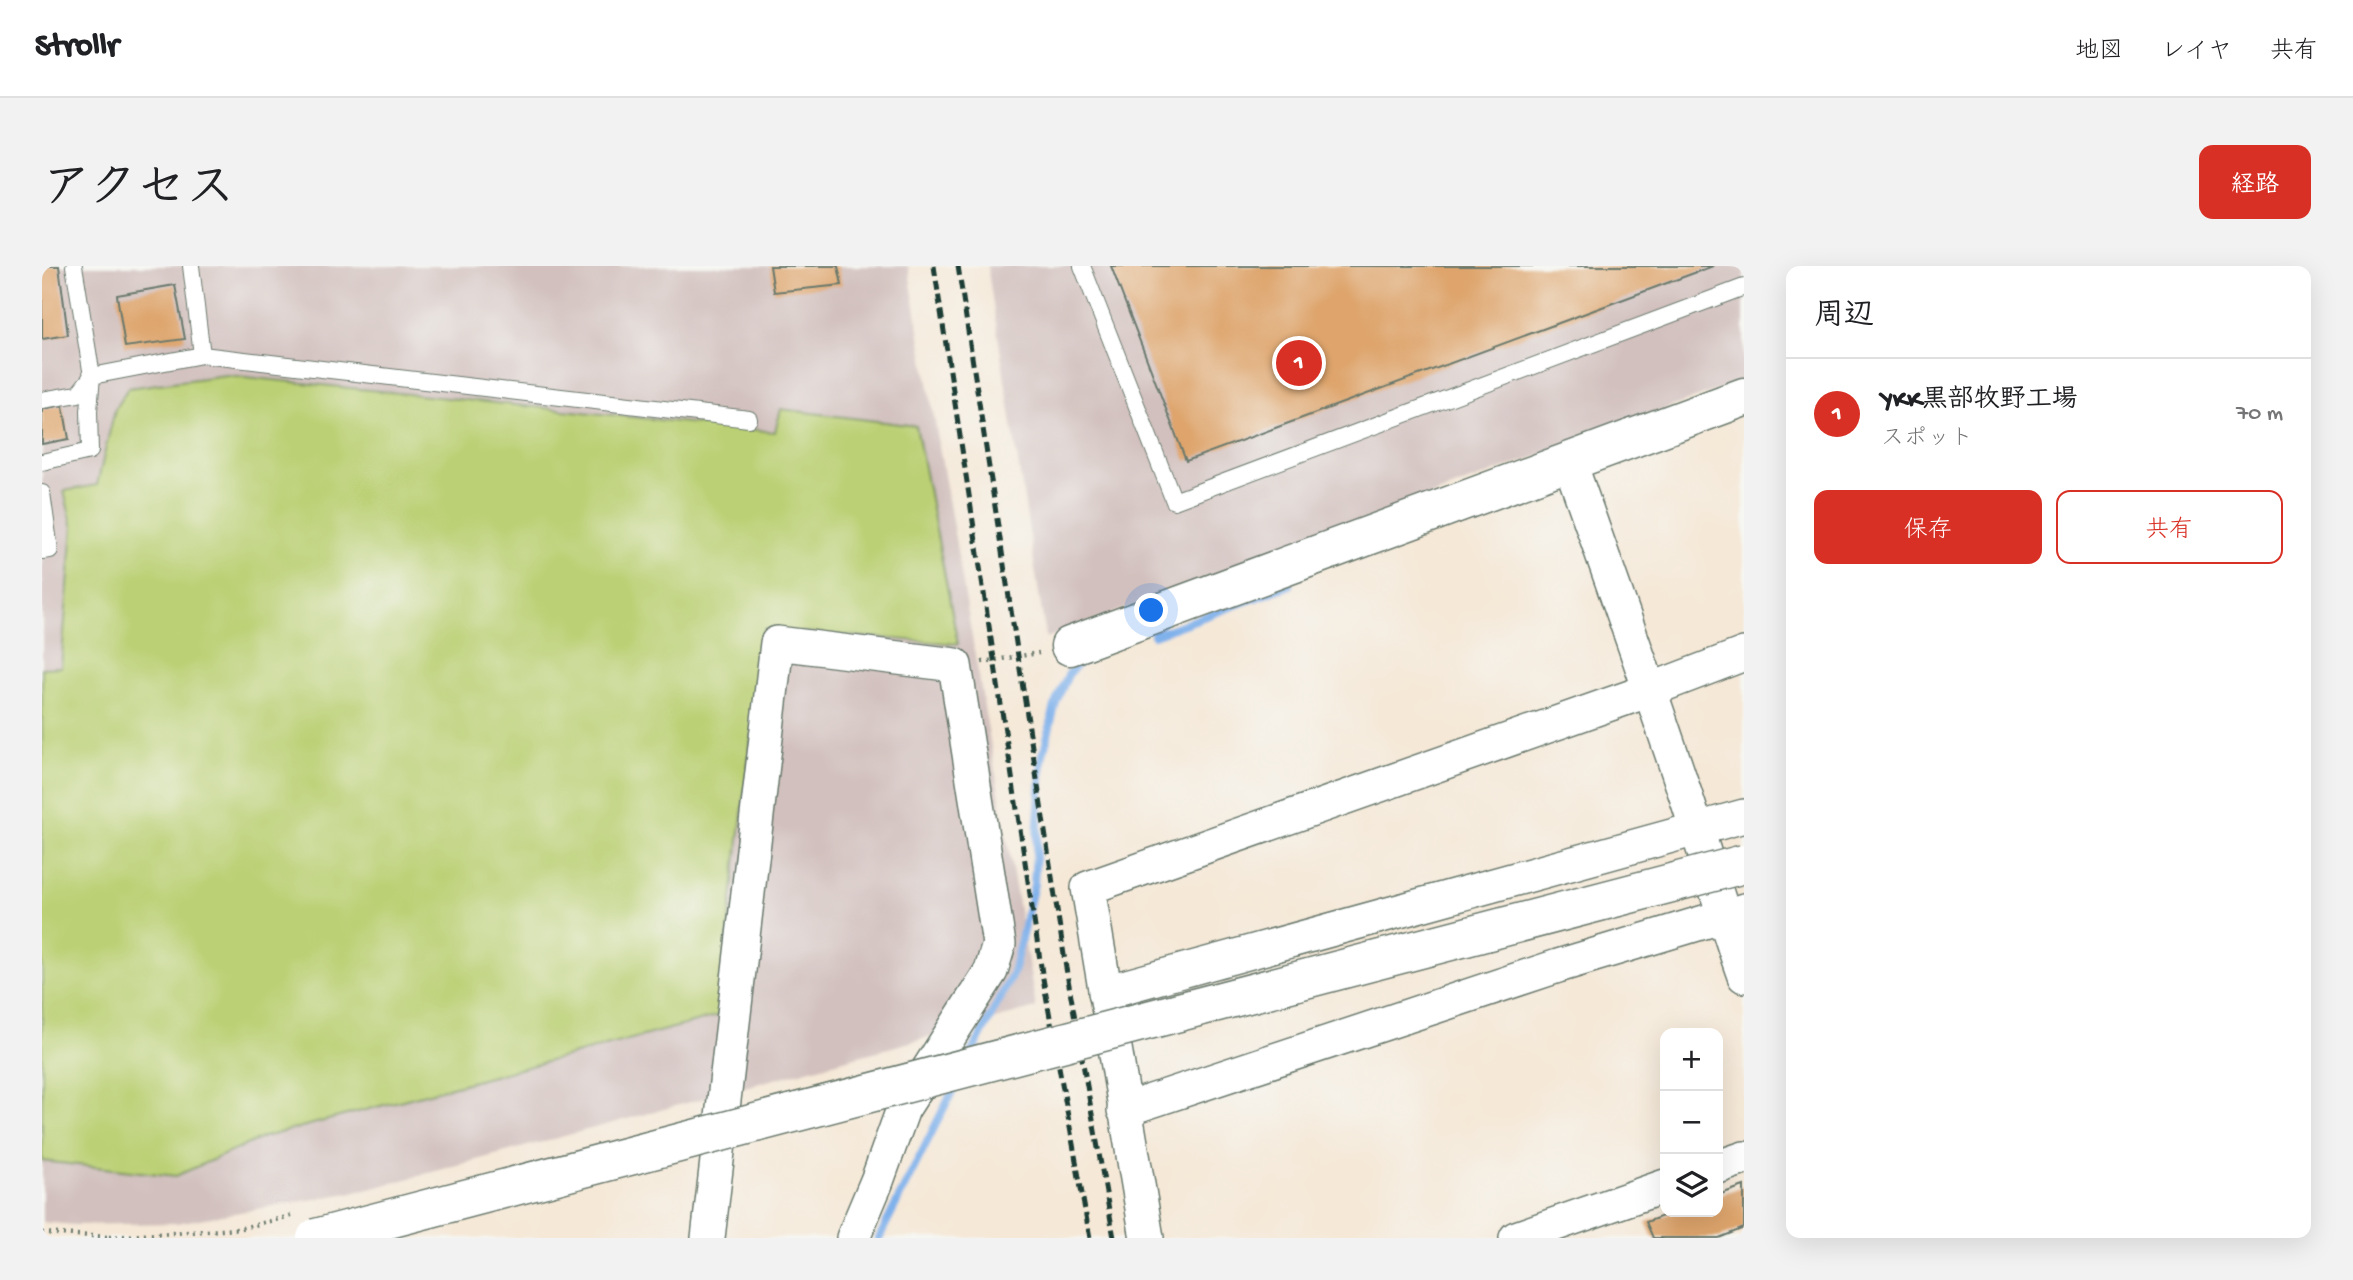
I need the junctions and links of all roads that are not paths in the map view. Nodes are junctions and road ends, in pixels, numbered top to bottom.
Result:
1 (74, 266) edge
2 (191, 266) edge
3 (1082, 266) edge
4 (1744, 287) edge
5 (202, 355) junction
6 (92, 376) junction
7 (1744, 397) edge
8 (42, 400) edge
9 (749, 419) dead end
10 (42, 462) edge
11 (1570, 463) junction
12 (42, 493) edge
13 (42, 551) edge
14 (1070, 646) road end
15 (1744, 654) edge
16 (1650, 690) junction
17 (1744, 816) edge
18 (1696, 827) junction
19 (1744, 864) edge
20 (1733, 913) edge
21 (1744, 976) edge
22 (1105, 992) junction
23 (1124, 1110) junction
24 (1744, 1158) edge
25 (1723, 1165) edge
26 (1660, 1188) edge
27 (316, 1238) edge
28 (708, 1238) edge
29 (853, 1238) edge
30 (1147, 1238) edge
31 (1516, 1238) edge

1 - 6 lane
2 - 5 lane
3 - 4 lane
5 - 6 lane
5 - 9 lane
6 - 8 lane
6 - 10 lane
7 - 11 street
11 - 14 street
11 - 16 street
12 - 13 lane
15 - 16 street
16 - 18 street
16 - 22 street
17 - 18 street
18 - 20 street
18 - 22 street
19 - 27 street, bridge
20 - 21 street
20 - 23 street
22 - 23 street
23 - 30 street
24 - 25 street
26 - 31 street
28 - 29 street

